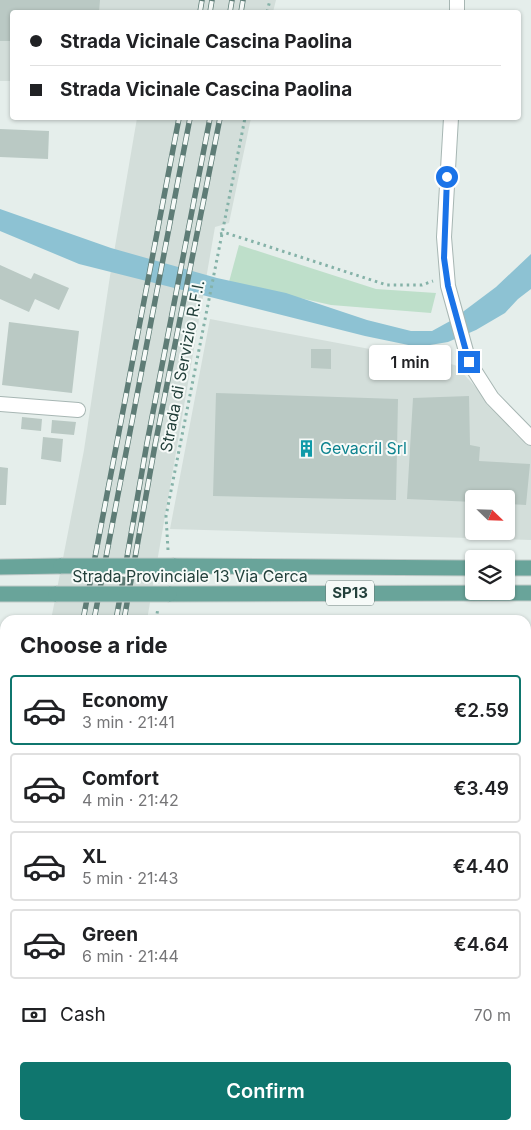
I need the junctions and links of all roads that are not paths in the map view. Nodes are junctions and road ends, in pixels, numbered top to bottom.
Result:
1 (451, 120) edge
2 (0, 404) edge
3 (78, 410) dead end
4 (531, 438) edge
5 (0, 567) edge
6 (465, 568) edge
7 (515, 568) edge
8 (531, 568) edge
9 (531, 593) edge
10 (0, 594) edge

1 - 4 street
2 - 3 street
5 - 6 main road, Strada Provinciale 13 Via Cerca / SP13, bridge
7 - 8 main road
9 - 10 main road, Strada Provinciale 13 Via Cerca / SP13, bridge

